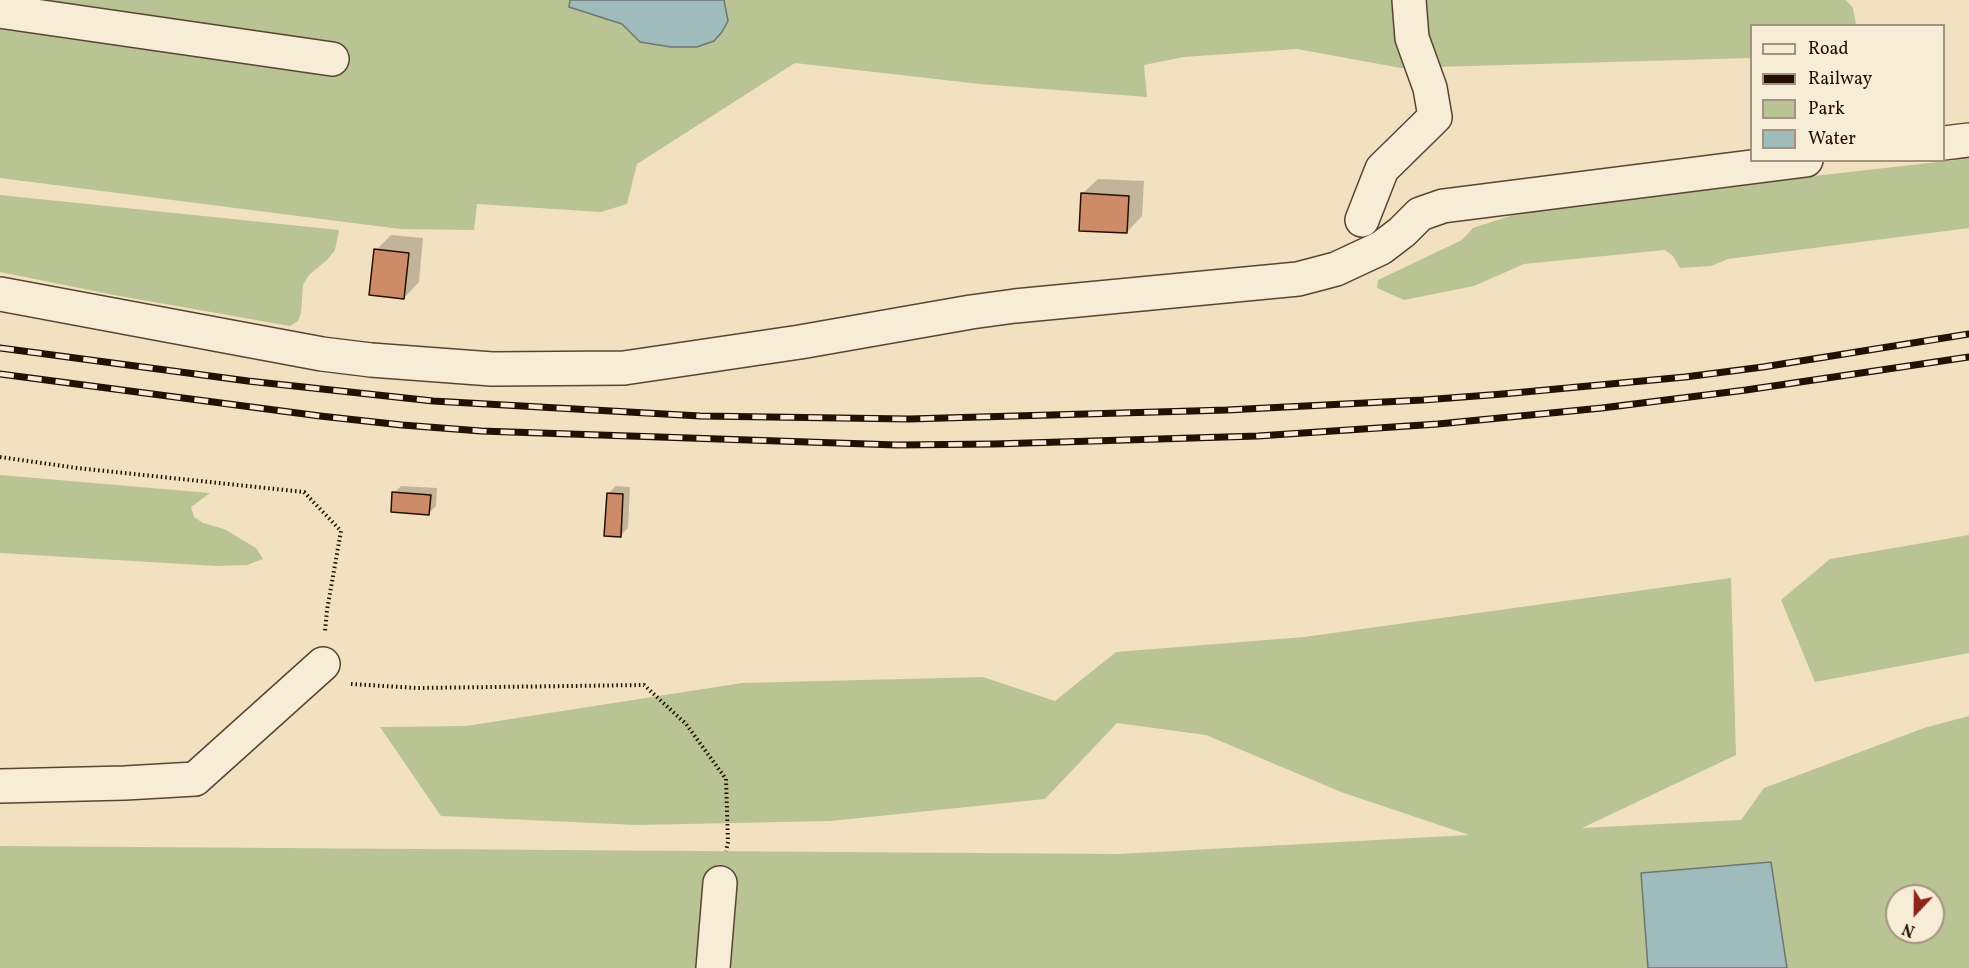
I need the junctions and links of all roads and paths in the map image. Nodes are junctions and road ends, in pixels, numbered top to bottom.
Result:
1 (1409, 0) edge
2 (0, 11) edge
3 (332, 59) dead end
4 (1969, 140) edge
5 (1945, 143) edge
6 (1790, 162) edge
7 (1362, 220) dead end
8 (0, 294) edge
9 (0, 457) edge
10 (323, 664) junction
11 (0, 786) edge
12 (720, 883) joint
13 (713, 968) edge

1 - 7 lane
2 - 3 lane
4 - 5 lane
6 - 8 lane
9 - 10 path
10 - 11 lane
10 - 12 path
12 - 13 lane

